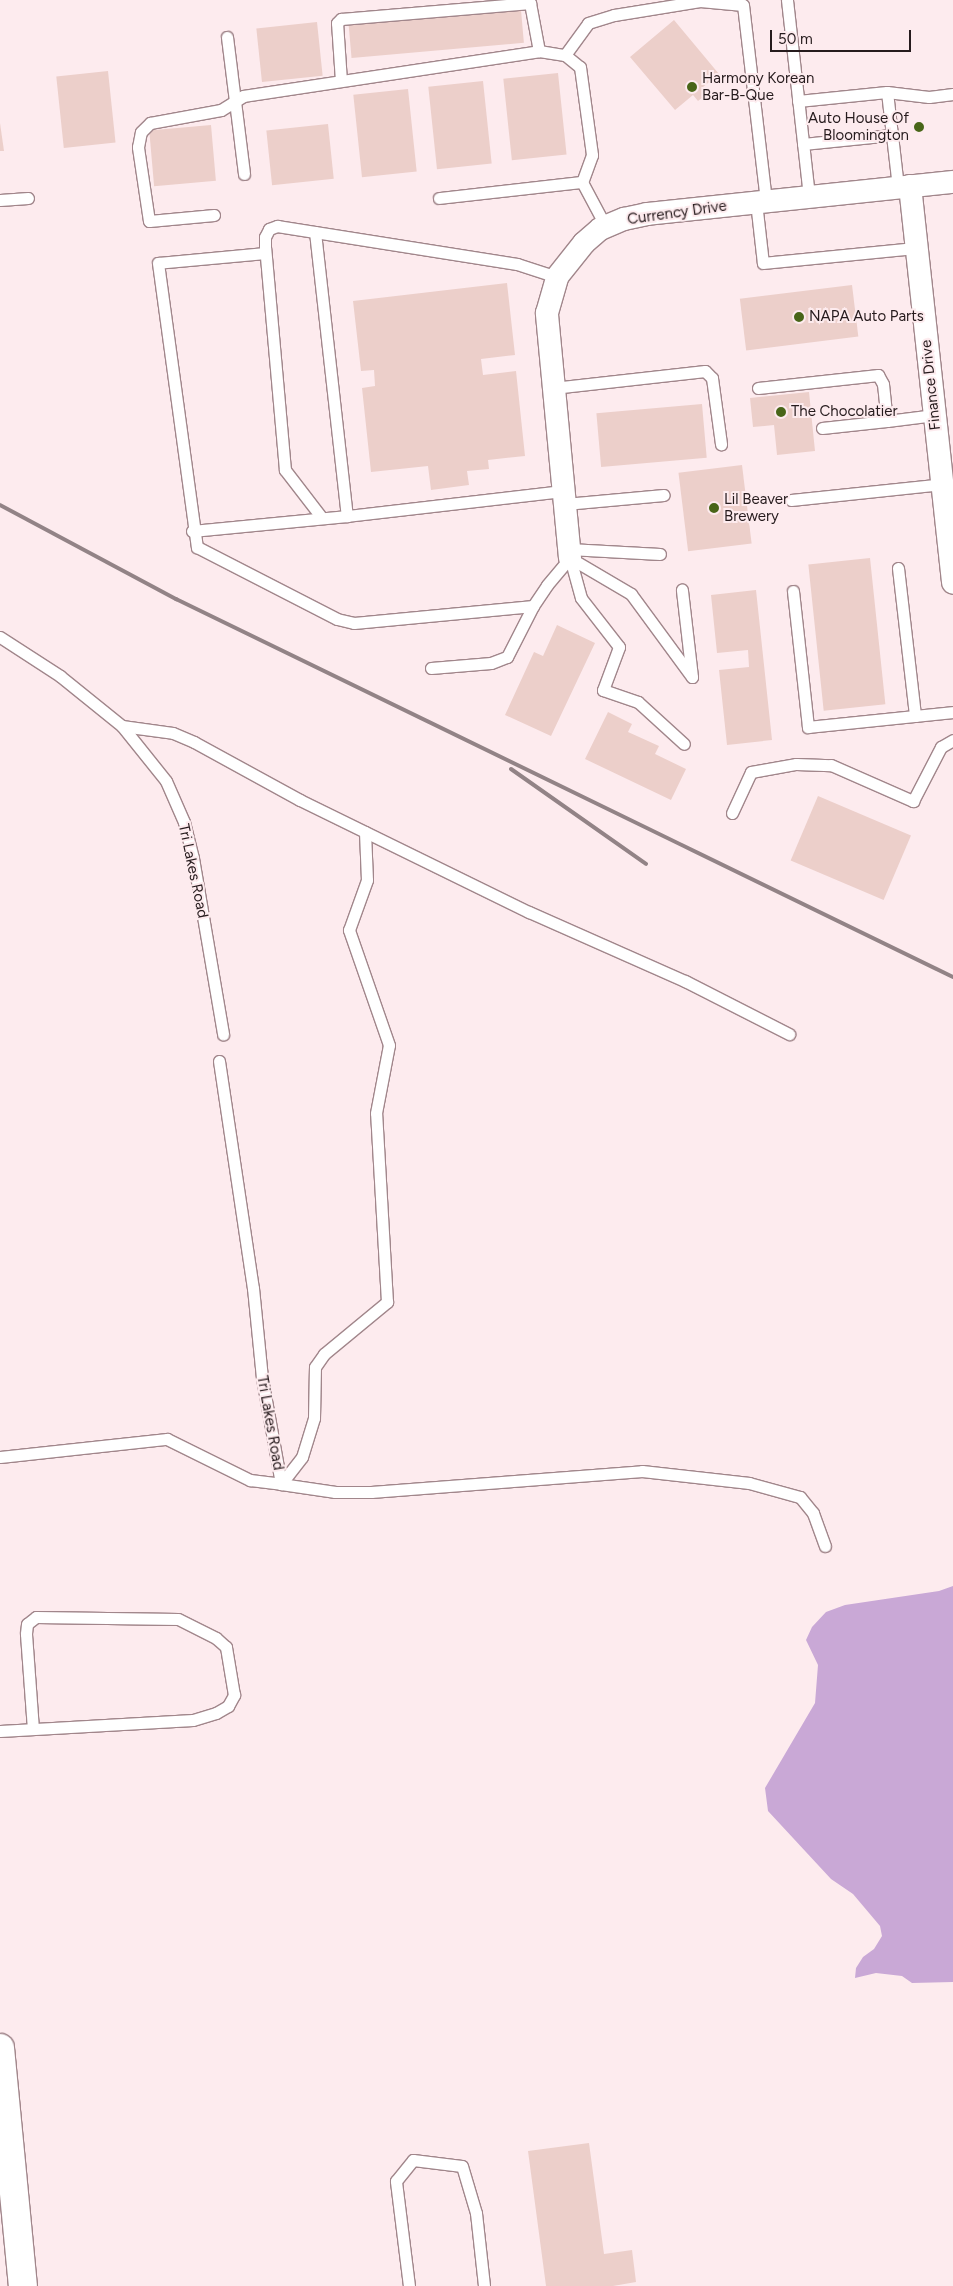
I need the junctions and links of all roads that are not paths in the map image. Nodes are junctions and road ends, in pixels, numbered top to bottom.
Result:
1 (787, 0) edge
2 (227, 37) dead end
3 (539, 51) junction
4 (565, 55) junction
5 (341, 81) junction
6 (887, 92) junction
7 (953, 94) edge
8 (235, 101) junction
9 (798, 101) junction
10 (892, 135) junction
11 (803, 144) junction
12 (244, 174) dead end
13 (582, 182) junction
14 (953, 182) edge
15 (904, 186) junction
16 (809, 197) junction
17 (28, 198) dead end
18 (439, 198) dead end
19 (0, 200) edge
20 (761, 202) junction
21 (214, 215) dead end
22 (606, 227) junction
23 (315, 232) junction
24 (916, 248) junction
25 (265, 253) junction
26 (557, 276) junction
27 (553, 388) junction
28 (758, 388) dead end
29 (935, 415) junction
30 (887, 421) junction
31 (822, 428) dead end
32 (721, 444) dead end
33 (942, 484) junction
34 (664, 495) dead end
35 (564, 498) junction
36 (791, 500) dead end
37 (347, 516) junction
38 (322, 518) junction
39 (192, 531) junction
40 (570, 554) junction
41 (660, 554) dead end
42 (898, 568) dead end
43 (953, 578) edge
44 (682, 590) dead end
45 (792, 592) dead end
46 (533, 606) junction
47 (0, 637) edge
48 (431, 668) dead end
49 (953, 712) edge
50 (915, 716) junction
51 (122, 726) junction
52 (953, 740) edge
53 (684, 744) dead end
54 (732, 813) dead end
55 (365, 832) junction
56 (223, 1034) dead end
57 (789, 1034) dead end
58 (219, 1061) dead end
59 (0, 1457) edge
60 (281, 1484) junction
61 (824, 1546) dead end
62 (33, 1729) junction
63 (0, 1731) edge
64 (0, 2048) edge
65 (23, 2286) edge
66 (409, 2286) edge
67 (484, 2286) edge

1 - 9 lane
2 - 8 lane
3 - 4 lane
3 - 5 lane
3 - 5 lane
4 - 13 lane
4 - 20 lane
5 - 8 lane
6 - 7 lane
6 - 9 lane
6 - 10 lane
8 - 12 lane
8 - 21 lane
9 - 11 lane
10 - 11 lane
10 - 15 lane
11 - 16 lane
13 - 18 lane
13 - 22 lane
14 - 15 street, Currency Drive
15 - 16 street, Currency Drive
15 - 24 street, Finance Drive
16 - 20 street, Currency Drive
17 - 19 lane
20 - 22 street, Currency Drive
20 - 24 lane
22 - 26 street, Currency Drive
23 - 25 lane
23 - 26 lane
23 - 37 lane
24 - 29 street, Finance Drive
25 - 38 lane
25 - 39 lane
26 - 27 street, Currency Drive
27 - 32 lane
27 - 35 street, Currency Drive
28 - 30 lane
29 - 30 lane
29 - 33 street, Finance Drive
30 - 31 lane
33 - 36 lane
33 - 43 street, Finance Drive
34 - 35 lane
35 - 37 lane
35 - 40 street, Currency Drive
37 - 38 lane
38 - 39 lane
39 - 46 lane
40 - 41 lane
40 - 44 lane
40 - 46 lane
40 - 53 lane
42 - 50 lane
45 - 50 lane
46 - 48 lane
47 - 51 lane, Tri Lakes Road
49 - 50 lane
51 - 55 lane
51 - 56 lane, Tri Lakes Road
52 - 54 lane
55 - 57 lane
55 - 60 lane
58 - 60 lane, Tri Lakes Road
59 - 60 lane
60 - 61 lane, Tri Lakes Road
62 - 62 lane
62 - 63 lane
64 - 65 street
66 - 67 lane

